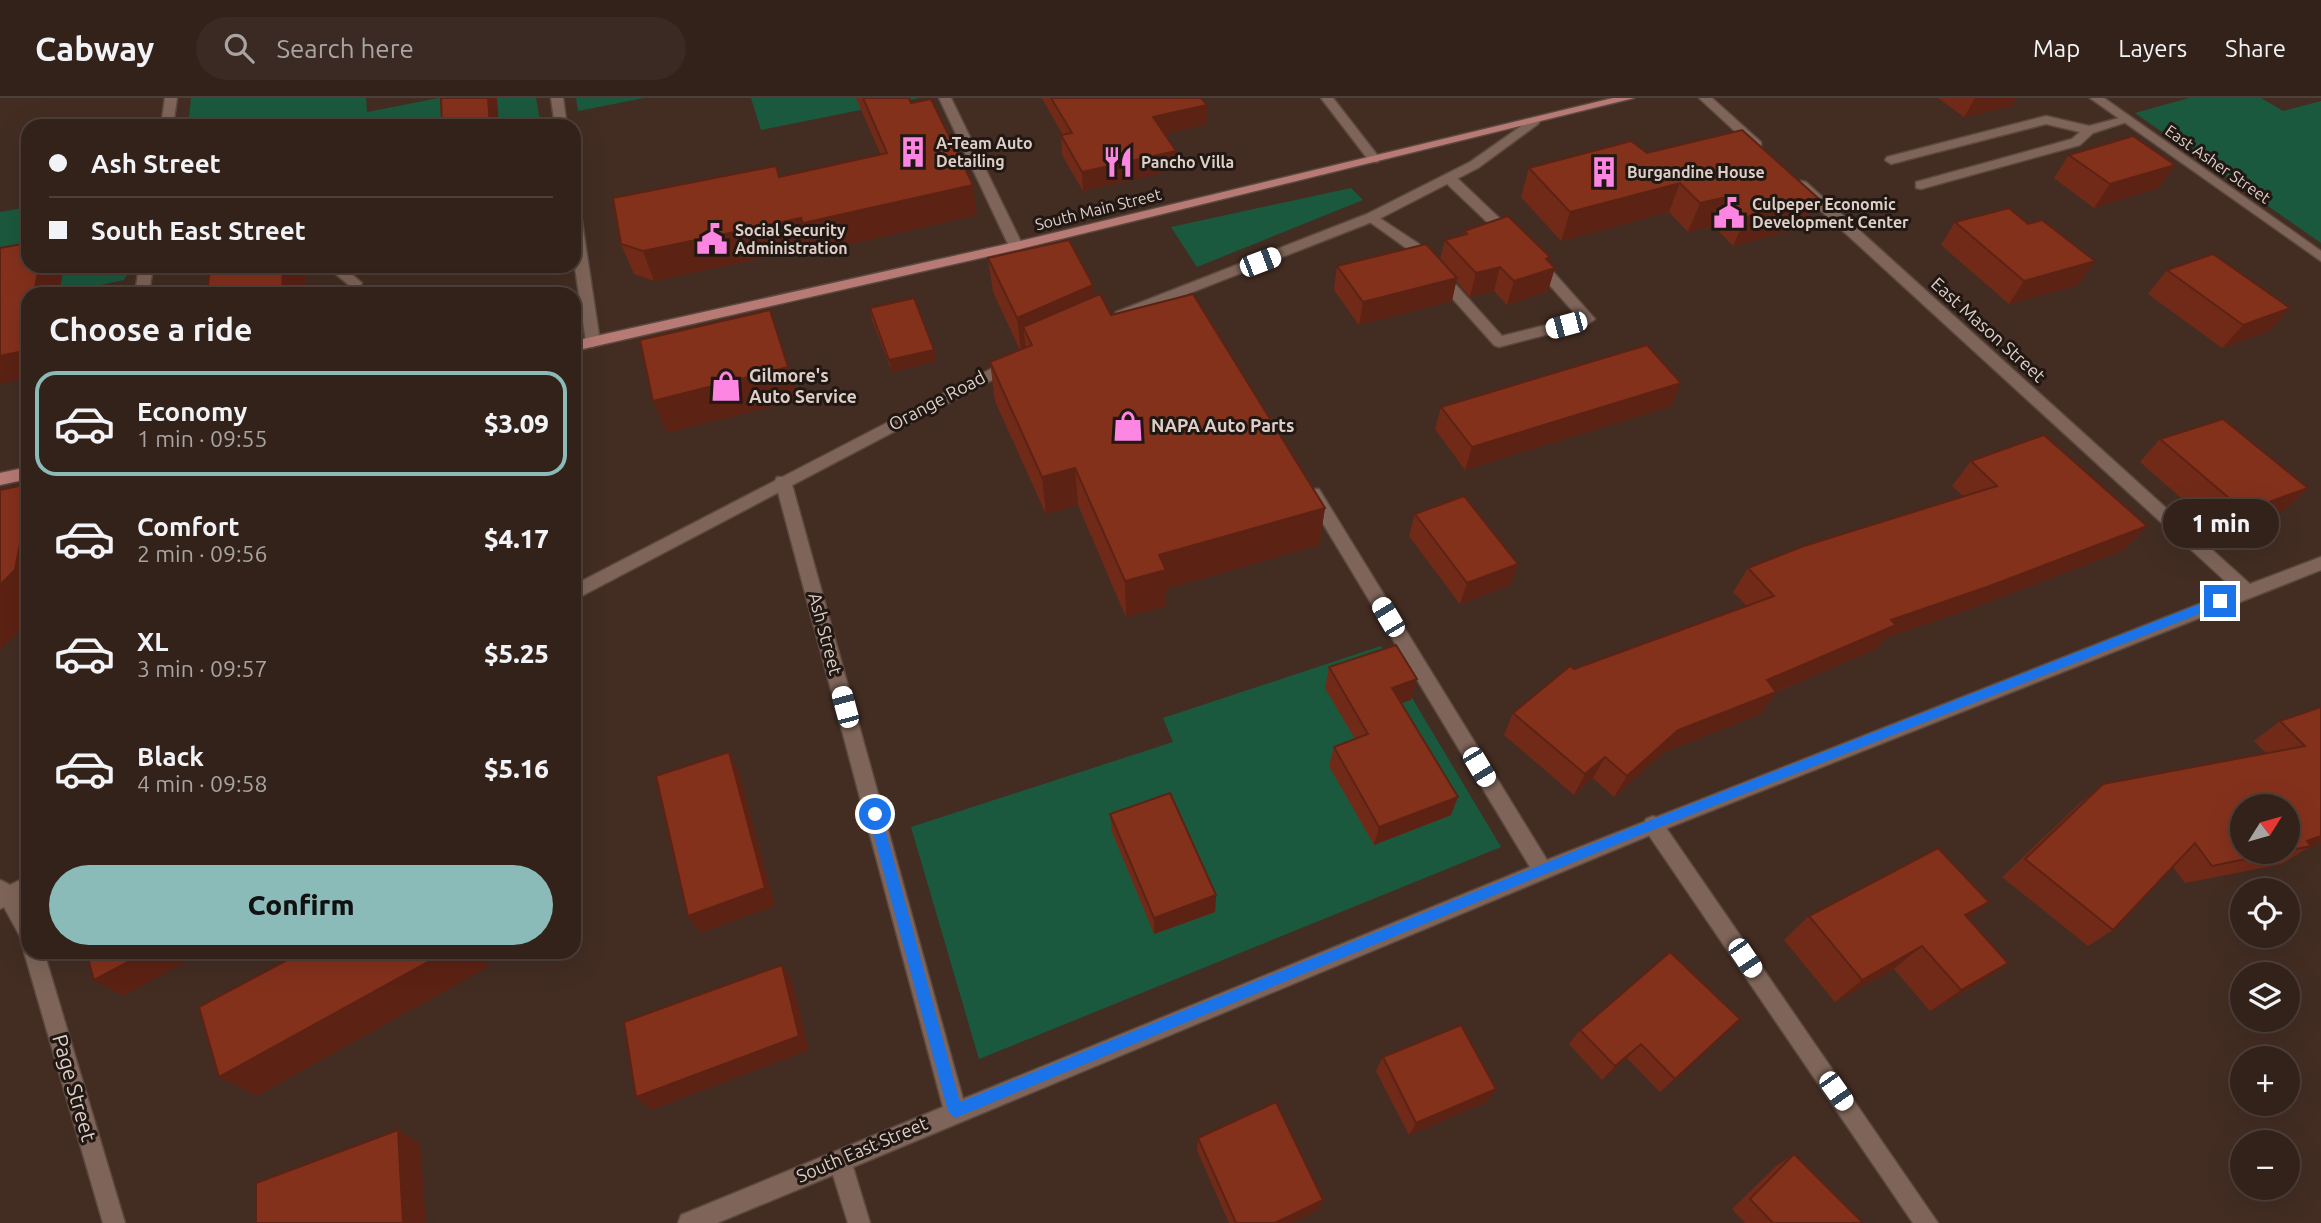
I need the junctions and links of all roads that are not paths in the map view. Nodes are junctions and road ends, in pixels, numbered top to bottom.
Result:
1 (171, 98) edge
2 (557, 98) edge
3 (945, 98) edge
4 (1326, 98) edge
5 (1628, 98) edge
6 (1705, 98) edge
7 (2096, 98) edge
8 (168, 119) edge
9 (560, 119) edge
10 (2127, 120) junction
11 (1534, 121) junction
12 (2089, 130) junction
13 (1769, 156) edge
14 (1374, 159) junction
15 (1891, 160) dead end
16 (1790, 175) edge
17 (1450, 179) junction
18 (1921, 185) dead end
19 (1372, 217) junction
20 (1016, 246) junction
21 (2321, 257) edge
22 (581, 262) edge
23 (343, 273) edge
24 (355, 283) dead end
25 (1190, 289) junction
26 (1200, 306) edge
27 (1100, 323) edge
28 (593, 342) junction
29 (581, 345) edge
30 (1027, 356) edge
31 (21, 474) edge
32 (1301, 474) edge
33 (0, 479) edge
34 (783, 481) junction
35 (2321, 563) edge
36 (581, 589) edge
37 (2246, 590) junction
38 (1653, 825) junction
39 (1542, 869) junction
40 (21, 888) edge
41 (3, 895) edge
42 (21, 921) edge
43 (36, 959) edge
44 (955, 1111) junction
45 (839, 1159) junction
46 (114, 1223) edge
47 (690, 1223) edge
48 (859, 1223) edge
49 (1927, 1223) edge

1 - 8 street
2 - 9 street
3 - 20 street
4 - 14 street
5 - 11 main road, South Main Street
6 - 13 street
7 - 10 street, East Asher Street
10 - 12 street
10 - 21 street, East Asher Street
11 - 14 main road, South Main Street
11 - 17 street
12 - 15 street
12 - 18 street
14 - 20 main road, South Main Street
16 - 37 street, East Mason Street
17 - 19 street
17 - 19 street
19 - 25 street
20 - 28 main road, South Main Street
22 - 28 street
23 - 24 street
25 - 26 street
25 - 27 street
28 - 29 main road, South Main Street
30 - 34 street, Orange Road
31 - 33 main road
32 - 39 street
34 - 36 street, Orange Road
34 - 44 street, Ash Street
35 - 37 street, South East Street
37 - 38 street, South East Street
38 - 39 street, South East Street
38 - 49 street
39 - 44 street, South East Street
40 - 41 street
41 - 42 street
43 - 46 street, Page Street
44 - 45 street, South East Street
45 - 47 street, South East Street
45 - 48 street

